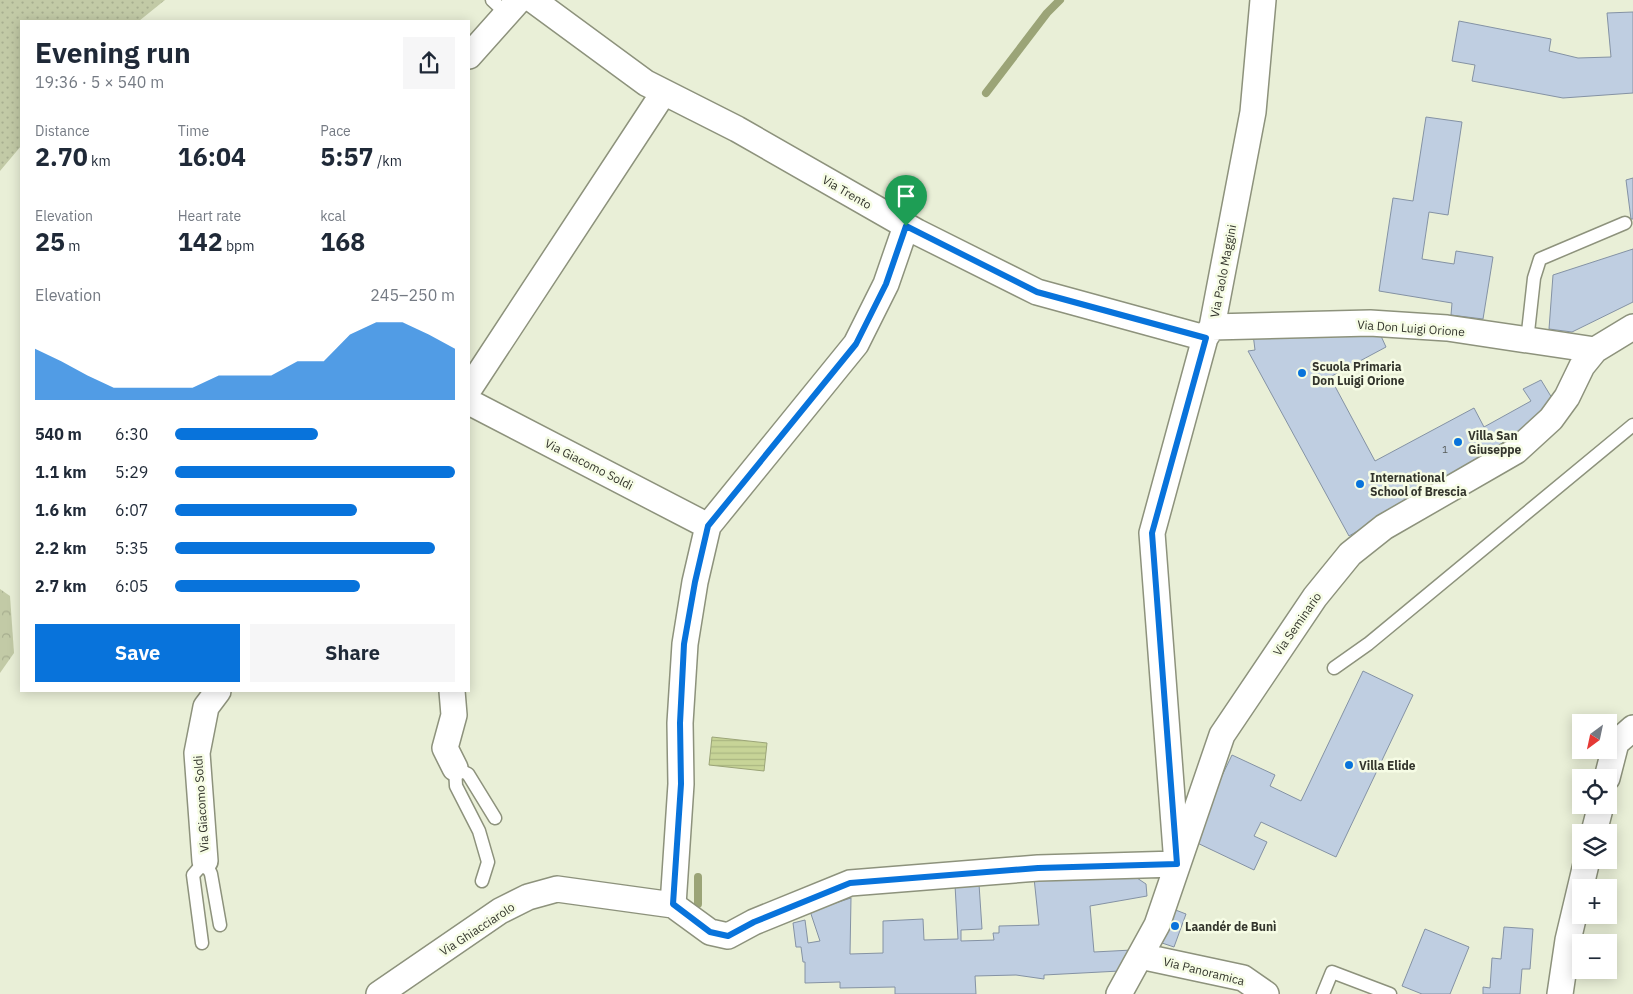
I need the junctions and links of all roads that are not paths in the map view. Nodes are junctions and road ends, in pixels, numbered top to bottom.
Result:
1 (533, 0) edge
2 (1263, 0) edge
3 (506, 4) edge
4 (470, 55) edge
5 (664, 92) junction
6 (1625, 224) dead end
7 (906, 226) junction
8 (1633, 327) edge
9 (1209, 332) junction
10 (1527, 341) junction
11 (1595, 350) junction
12 (470, 387) edge
13 (470, 403) edge
14 (1633, 425) edge
15 (708, 526) junction
16 (1334, 668) dead end
17 (217, 692) edge
18 (452, 692) edge
19 (1633, 728) edge
20 (455, 768) junction
21 (1609, 769) edge
22 (495, 818) dead end
23 (205, 861) junction
24 (1177, 864) junction
25 (1585, 869) edge
26 (482, 881) dead end
27 (673, 904) junction
28 (220, 925) dead end
29 (202, 942) dead end
30 (1140, 956) junction
31 (1235, 985) edge
32 (379, 994) edge
33 (1119, 994) edge
34 (1266, 994) edge
35 (1323, 994) edge
36 (1390, 994) edge
37 (1560, 994) edge

1 - 5 street, Via Trento
2 - 9 street, Via Paolo Maggini
3 - 4 street
5 - 7 street, Via Trento
5 - 12 street
6 - 10 lane
7 - 9 street, Via Trento
7 - 15 street
8 - 11 street
9 - 10 street, Via Don Luigi Orione
9 - 24 street, Via Paolo Maggini
10 - 11 street, Via Don Luigi Orione
11 - 24 street, Via Seminario
13 - 15 street, Via Giacomo Soldi
14 - 16 lane
15 - 27 street
17 - 23 street, Via Giacomo Soldi
18 - 20 street
19 - 21 street
20 - 22 lane
20 - 26 lane
23 - 28 lane
23 - 29 lane
24 - 27 street
24 - 30 street, Via Seminario
25 - 37 street
27 - 32 street, Via Ghiacciarolo
30 - 31 street, Via Panoramica
30 - 33 street, Via Seminario
31 - 34 street, Via Panoramica
35 - 36 lane

